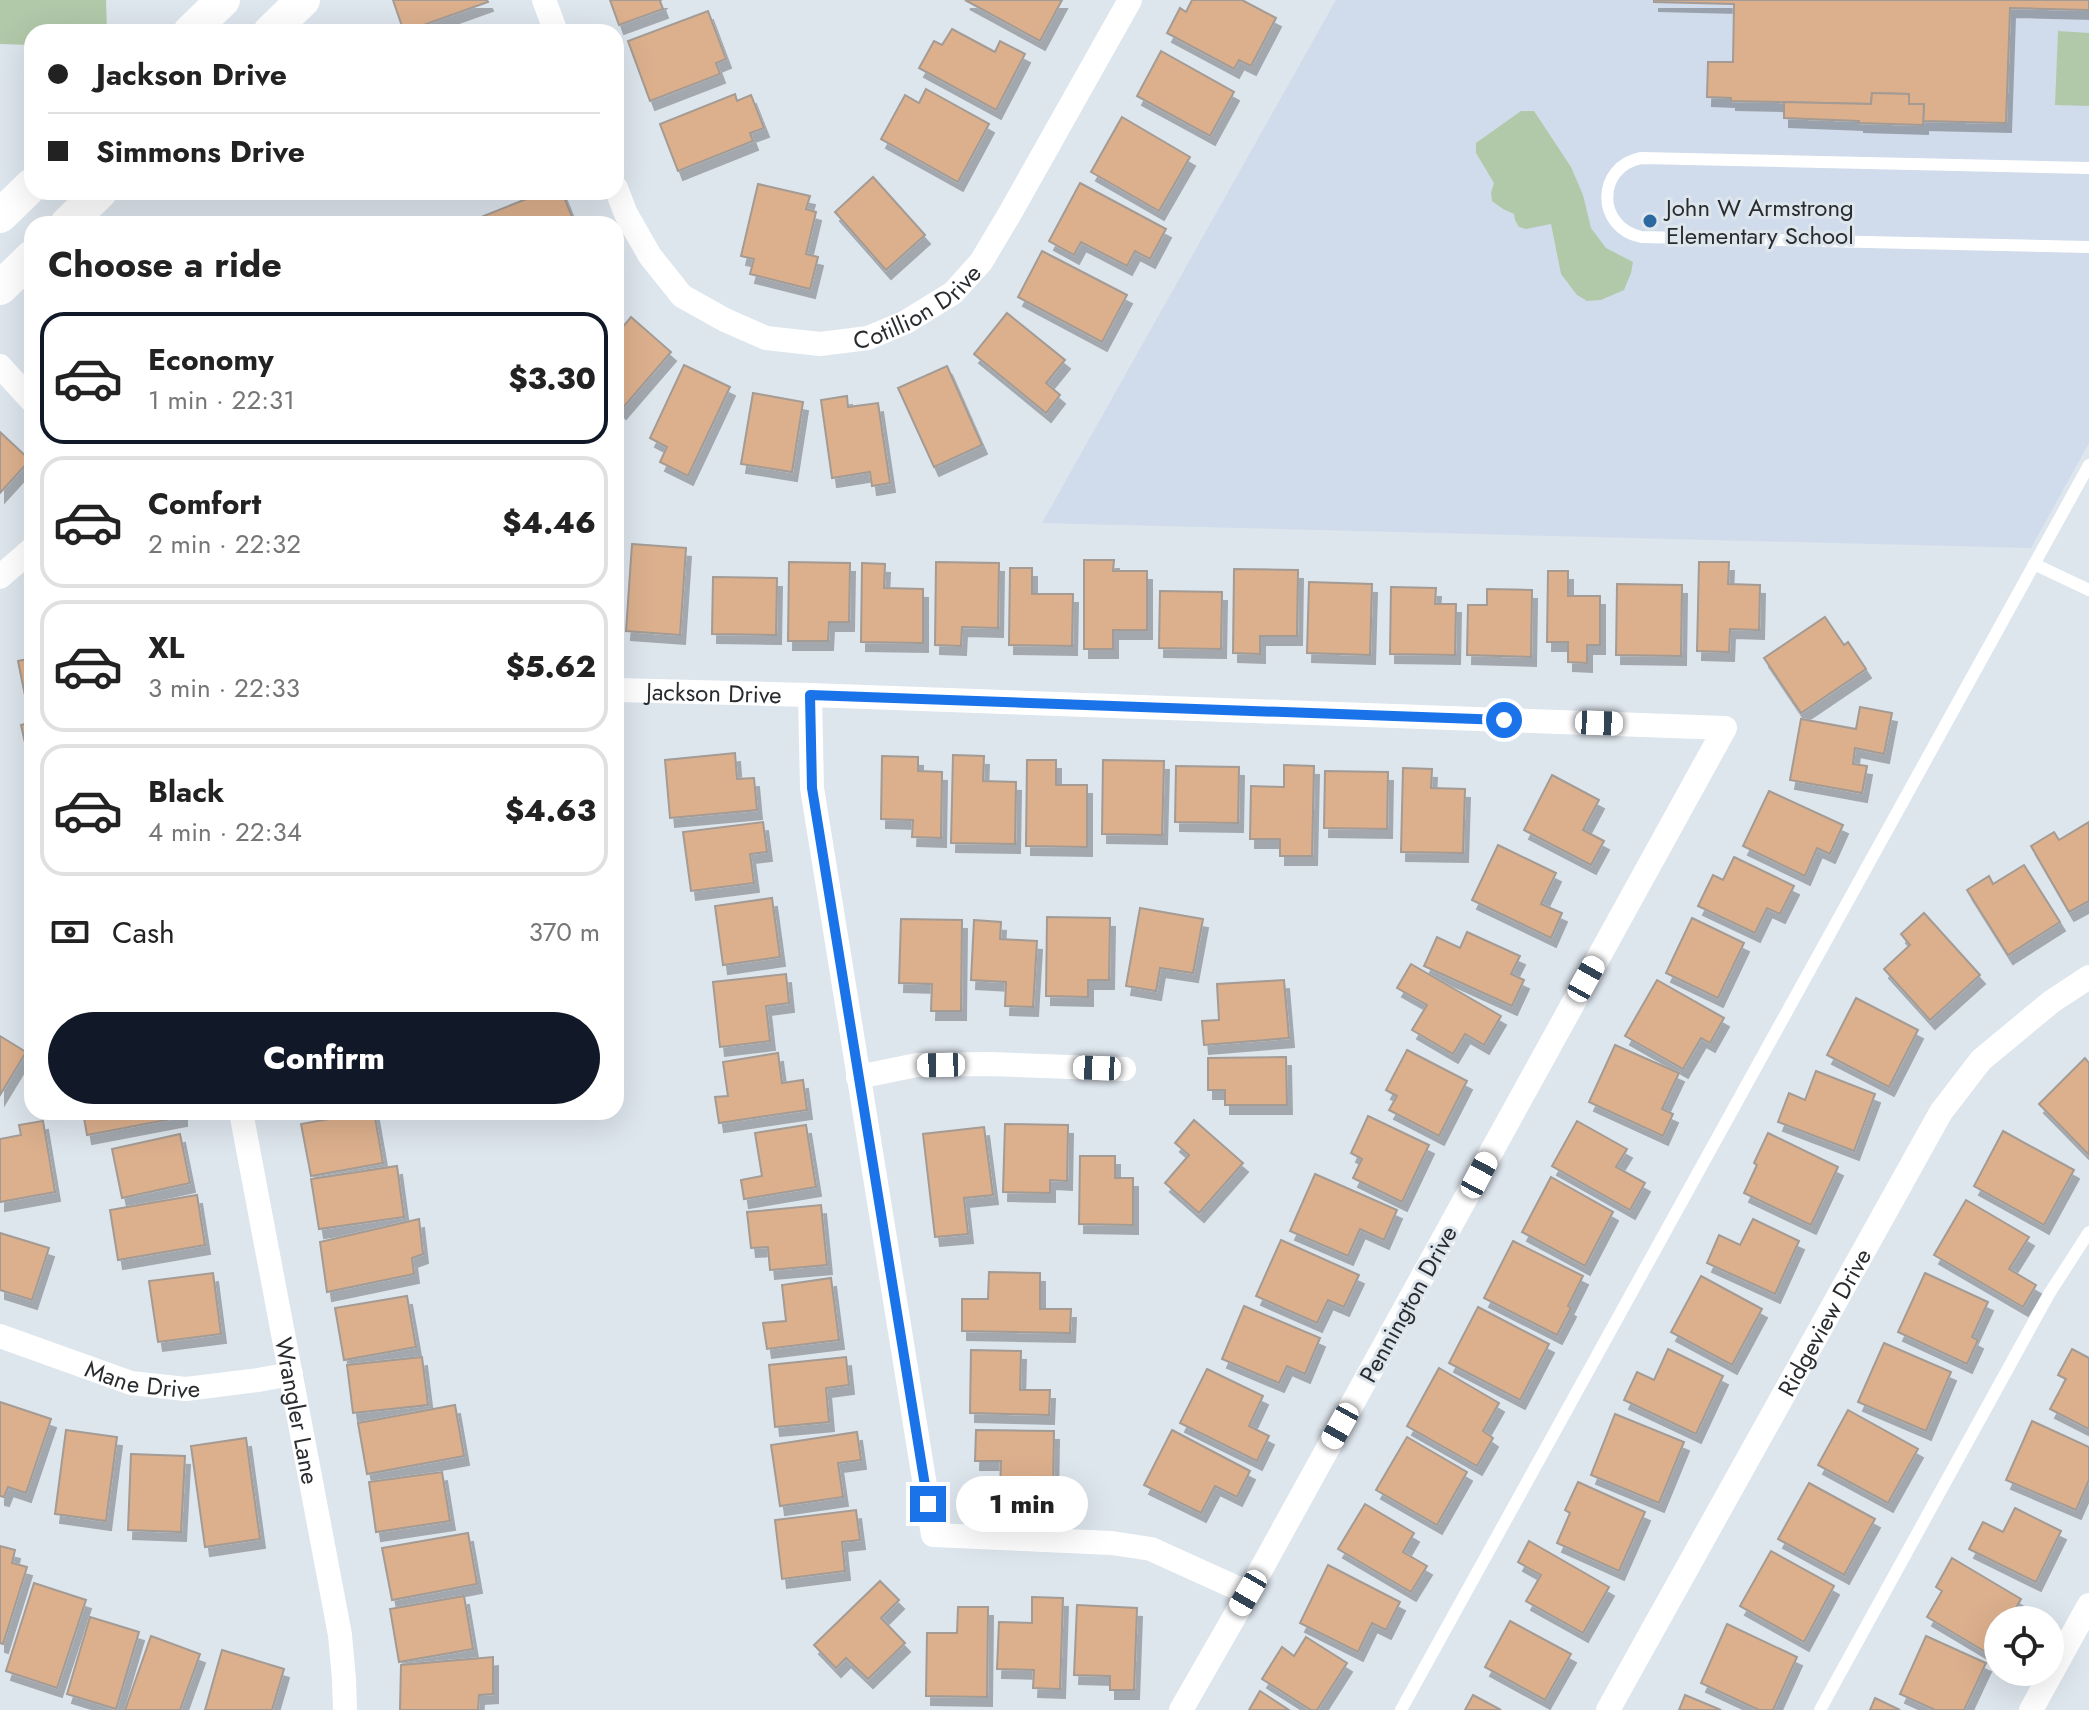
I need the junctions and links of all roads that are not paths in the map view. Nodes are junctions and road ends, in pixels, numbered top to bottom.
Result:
1 (223, 0) edge
2 (303, 0) edge
3 (544, 0) edge
4 (1130, 0) edge
5 (198, 24) edge
6 (278, 24) edge
7 (553, 24) edge
8 (2089, 168) edge
9 (24, 193) edge
10 (92, 200) edge
11 (621, 200) edge
12 (0, 216) edge
13 (75, 216) edge
14 (2089, 247) edge
15 (24, 265) edge
16 (0, 288) edge
17 (0, 366) edge
18 (24, 392) edge
19 (2089, 465) edge
20 (24, 556) edge
21 (2034, 564) junction
22 (0, 577) edge
23 (2089, 590) edge
24 (624, 690) edge
25 (810, 695) junction
26 (1725, 728) joint
27 (2089, 977) edge
28 (1124, 1069) dead end
29 (858, 1077) junction
30 (243, 1120) edge
31 (2089, 1232) edge
32 (0, 1336) edge
33 (291, 1374) junction
34 (1248, 1593) junction
35 (2089, 1605) edge
36 (345, 1710) edge
37 (1181, 1710) edge
38 (1401, 1710) edge
39 (1608, 1710) edge
40 (1820, 1710) edge
41 (2031, 1710) edge

1 - 5 main road
2 - 6 main road
3 - 7 street
4 - 11 street, Cotillion Drive
8 - 14 lane
9 - 12 main road
10 - 13 main road
15 - 16 main road
17 - 18 street
19 - 21 lane
20 - 22 street
21 - 23 lane
21 - 38 lane
24 - 25 street, Jackson Drive
25 - 26 street, Jackson Drive
25 - 29 street
26 - 34 street, Pennington Drive
27 - 39 street, Ridgeview Drive
28 - 29 street
29 - 34 street
30 - 33 street, Wrangler Lane
31 - 40 lane
32 - 33 street, Mane Drive
33 - 36 street, Wrangler Lane
34 - 37 street, Pennington Drive
35 - 41 street

